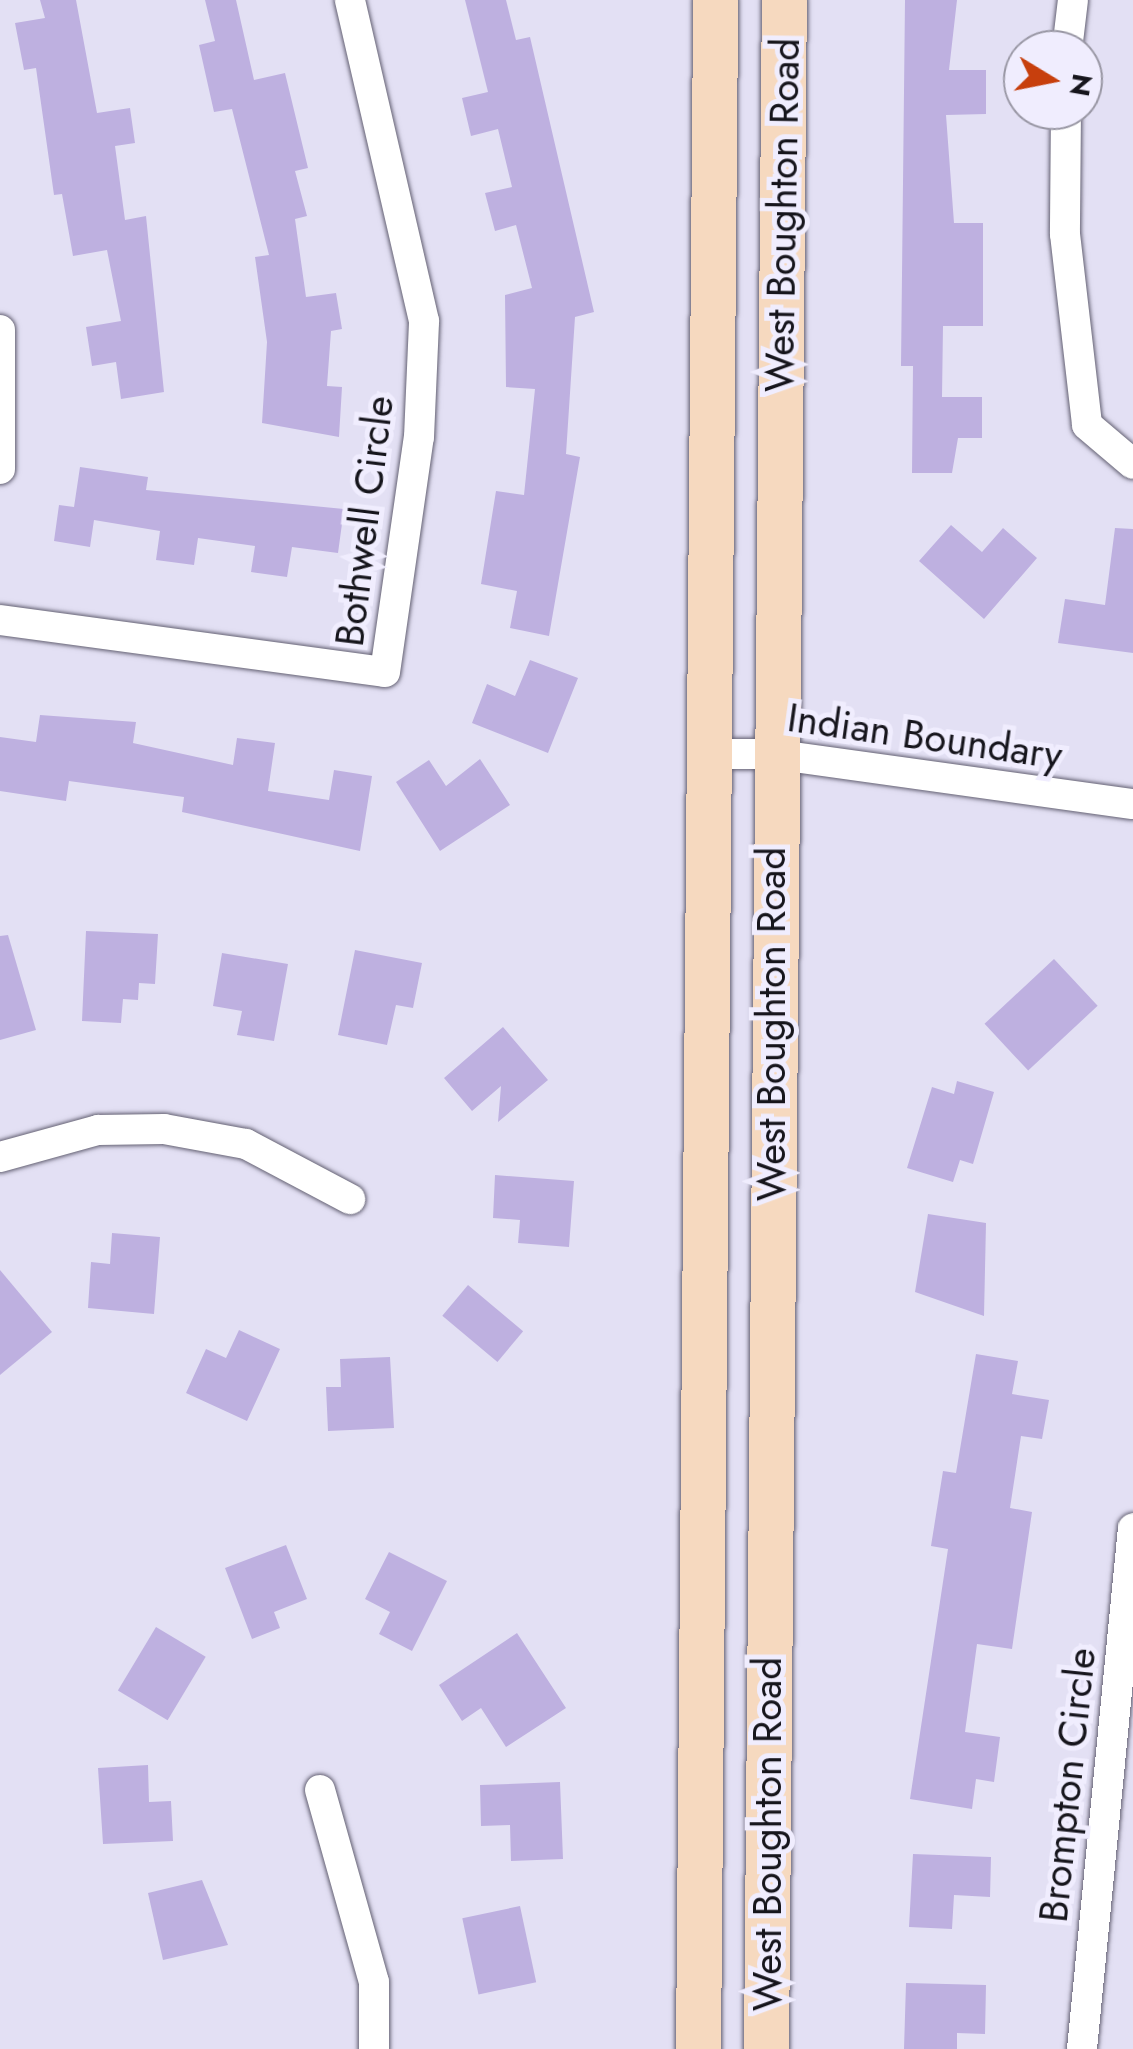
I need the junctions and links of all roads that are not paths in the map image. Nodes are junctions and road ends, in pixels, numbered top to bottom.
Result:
1 (350, 0) edge
2 (715, 0) edge
3 (784, 0) edge
4 (1072, 0) edge
5 (1068, 30) edge
6 (1066, 130) edge
7 (0, 330) edge
8 (1133, 464) edge
9 (0, 469) edge
10 (0, 620) edge
11 (706, 754) junction
12 (772, 754) junction
13 (1133, 804) edge
14 (0, 1156) edge
15 (350, 1199) dead end
16 (1133, 1528) edge
17 (320, 1790) dead end
18 (374, 2049) edge
19 (698, 2049) edge
20 (766, 2049) edge
21 (1082, 2049) edge

1 - 10 street, Bothwell Circle
2 - 11 main road, West Boughton Road
3 - 12 main road, West Boughton Road
4 - 5 street
6 - 8 street
7 - 9 street
11 - 12 street, Indian Boundary
11 - 19 main road, West Boughton Road
12 - 13 street, Indian Boundary
12 - 20 main road, West Boughton Road
14 - 15 street
16 - 21 street, Brompton Circle
17 - 18 street

